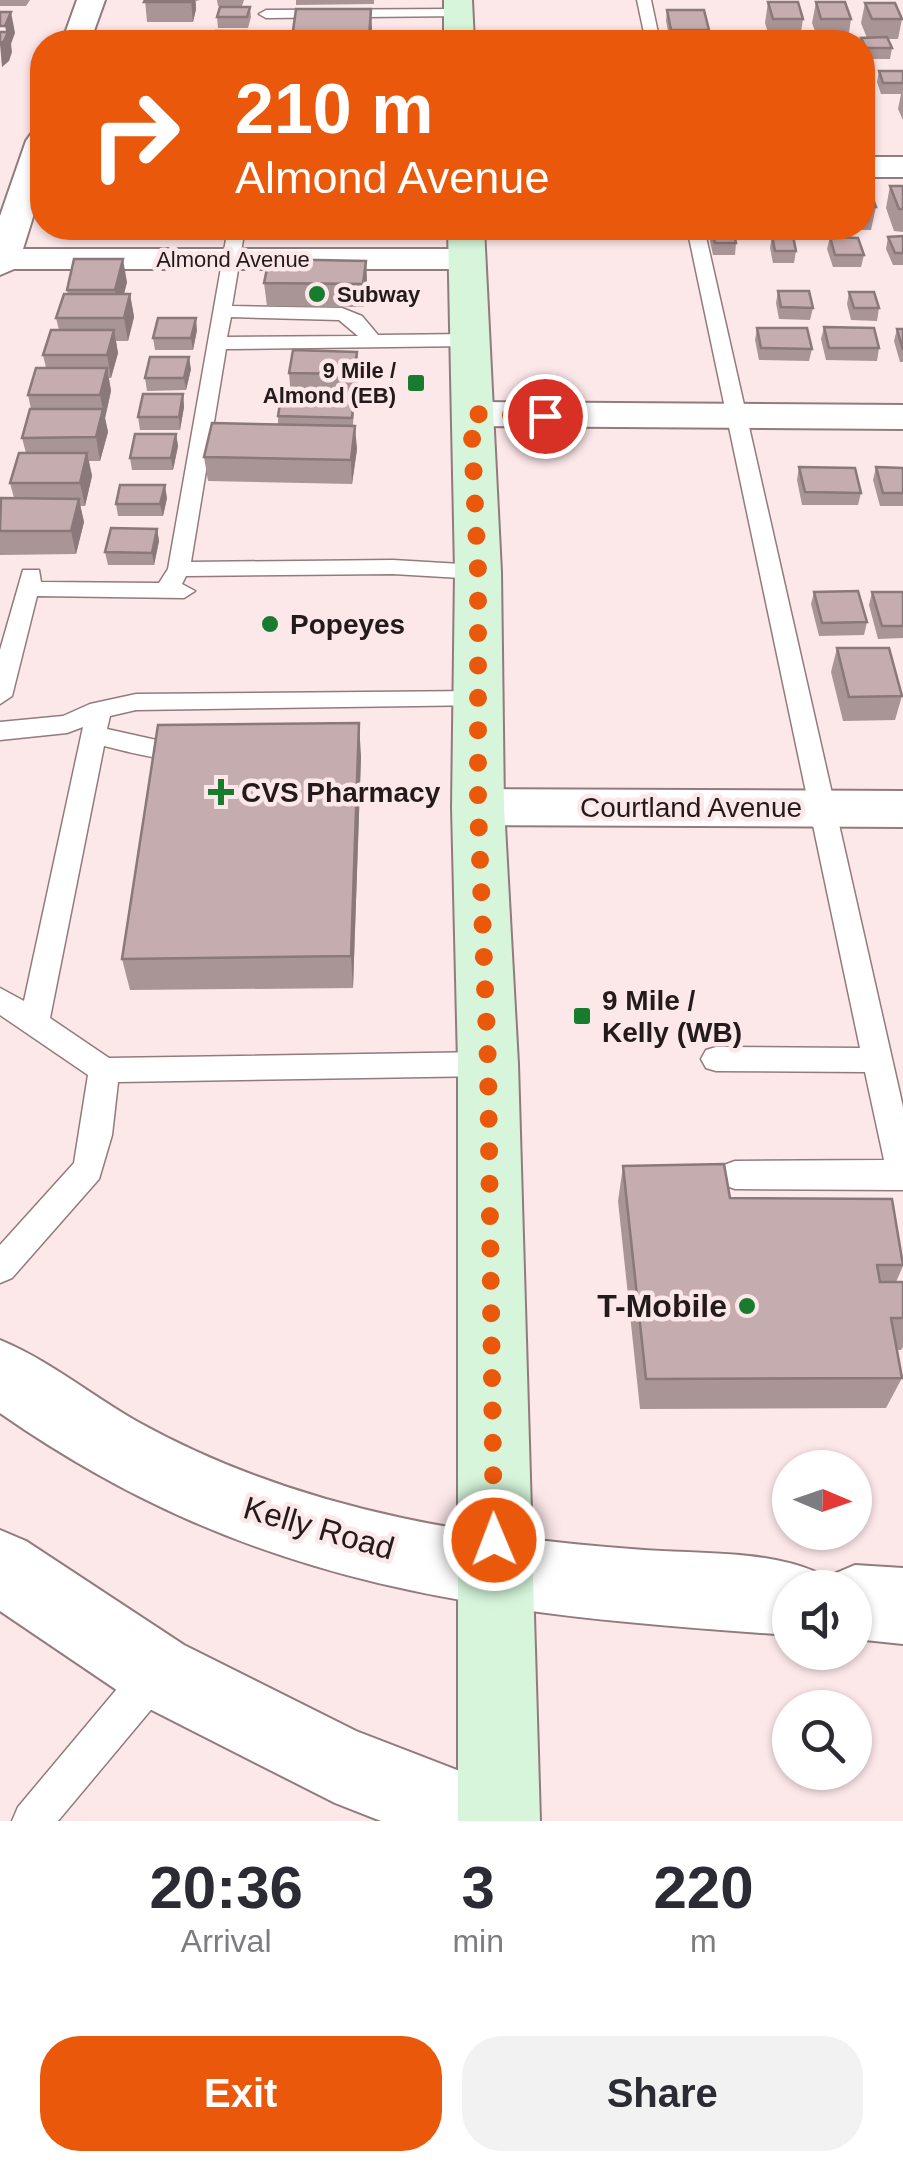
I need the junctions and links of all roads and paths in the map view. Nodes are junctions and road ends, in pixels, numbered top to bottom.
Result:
1 (91, 0) edge
2 (644, 0) edge
3 (266, 14) edge
4 (458, 18) edge
5 (80, 30) edge
6 (651, 30) edge
7 (875, 166) edge
8 (903, 167) edge
9 (30, 176) edge
10 (698, 240) edge
11 (234, 243) edge
12 (466, 243) edge
13 (1, 261) edge
14 (223, 311) junction
15 (370, 339) junction
16 (469, 340) junction
17 (218, 343) junction
18 (471, 414) junction
19 (738, 416) junction
20 (903, 418) edge
21 (478, 572) junction
22 (177, 584) junction
23 (0, 696) edge
24 (342, 698) junction
25 (478, 699) junction
26 (96, 723) junction
27 (316, 723) edge
28 (0, 730) edge
29 (216, 748) edge
30 (478, 808) junction
31 (820, 808) junction
32 (903, 809) edge
33 (0, 1000) edge
34 (34, 1023) junction
35 (716, 1059) dead end
36 (877, 1060) junction
37 (488, 1064) junction
38 (104, 1070) junction
39 (735, 1175) dead end
40 (903, 1175) edge
41 (0, 1268) edge
42 (0, 1373) edge
43 (495, 1572) junction
44 (1, 1576) edge
45 (772, 1596) edge
46 (872, 1603) edge
47 (903, 1606) edge
48 (157, 1672) junction
49 (32, 1821) edge
50 (485, 1821) edge
51 (499, 1821) edge

1 - 5 street
2 - 6 lane
3 - 4 lane
7 - 8 street
9 - 13 street
10 - 19 lane
11 - 12 street, Almond Avenue
11 - 13 street, Almond Avenue
11 - 14 lane
12 - 16 main road
14 - 15 lane
14 - 17 lane
15 - 16 lane
15 - 17 lane
16 - 18 main road
17 - 22 lane
18 - 19 street
18 - 21 main road
19 - 20 street
19 - 31 lane
21 - 22 lane
21 - 25 main road
22 - 23 lane
24 - 25 lane
24 - 26 lane
24 - 27 lane
25 - 30 main road
26 - 28 lane
26 - 29 lane
26 - 34 lane
30 - 31 street, Courtland Avenue
30 - 37 main road
31 - 32 street, Courtland Avenue
31 - 36 lane
33 - 34 lane
34 - 38 lane
35 - 36 lane
36 - 40 lane
37 - 38 lane
37 - 43 main road
38 - 41 lane
39 - 40 lane
42 - 43 street, Kelly Road
43 - 45 street, Kelly Road
43 - 51 main road
44 - 48 street
46 - 47 street
48 - 49 lane
48 - 50 street

